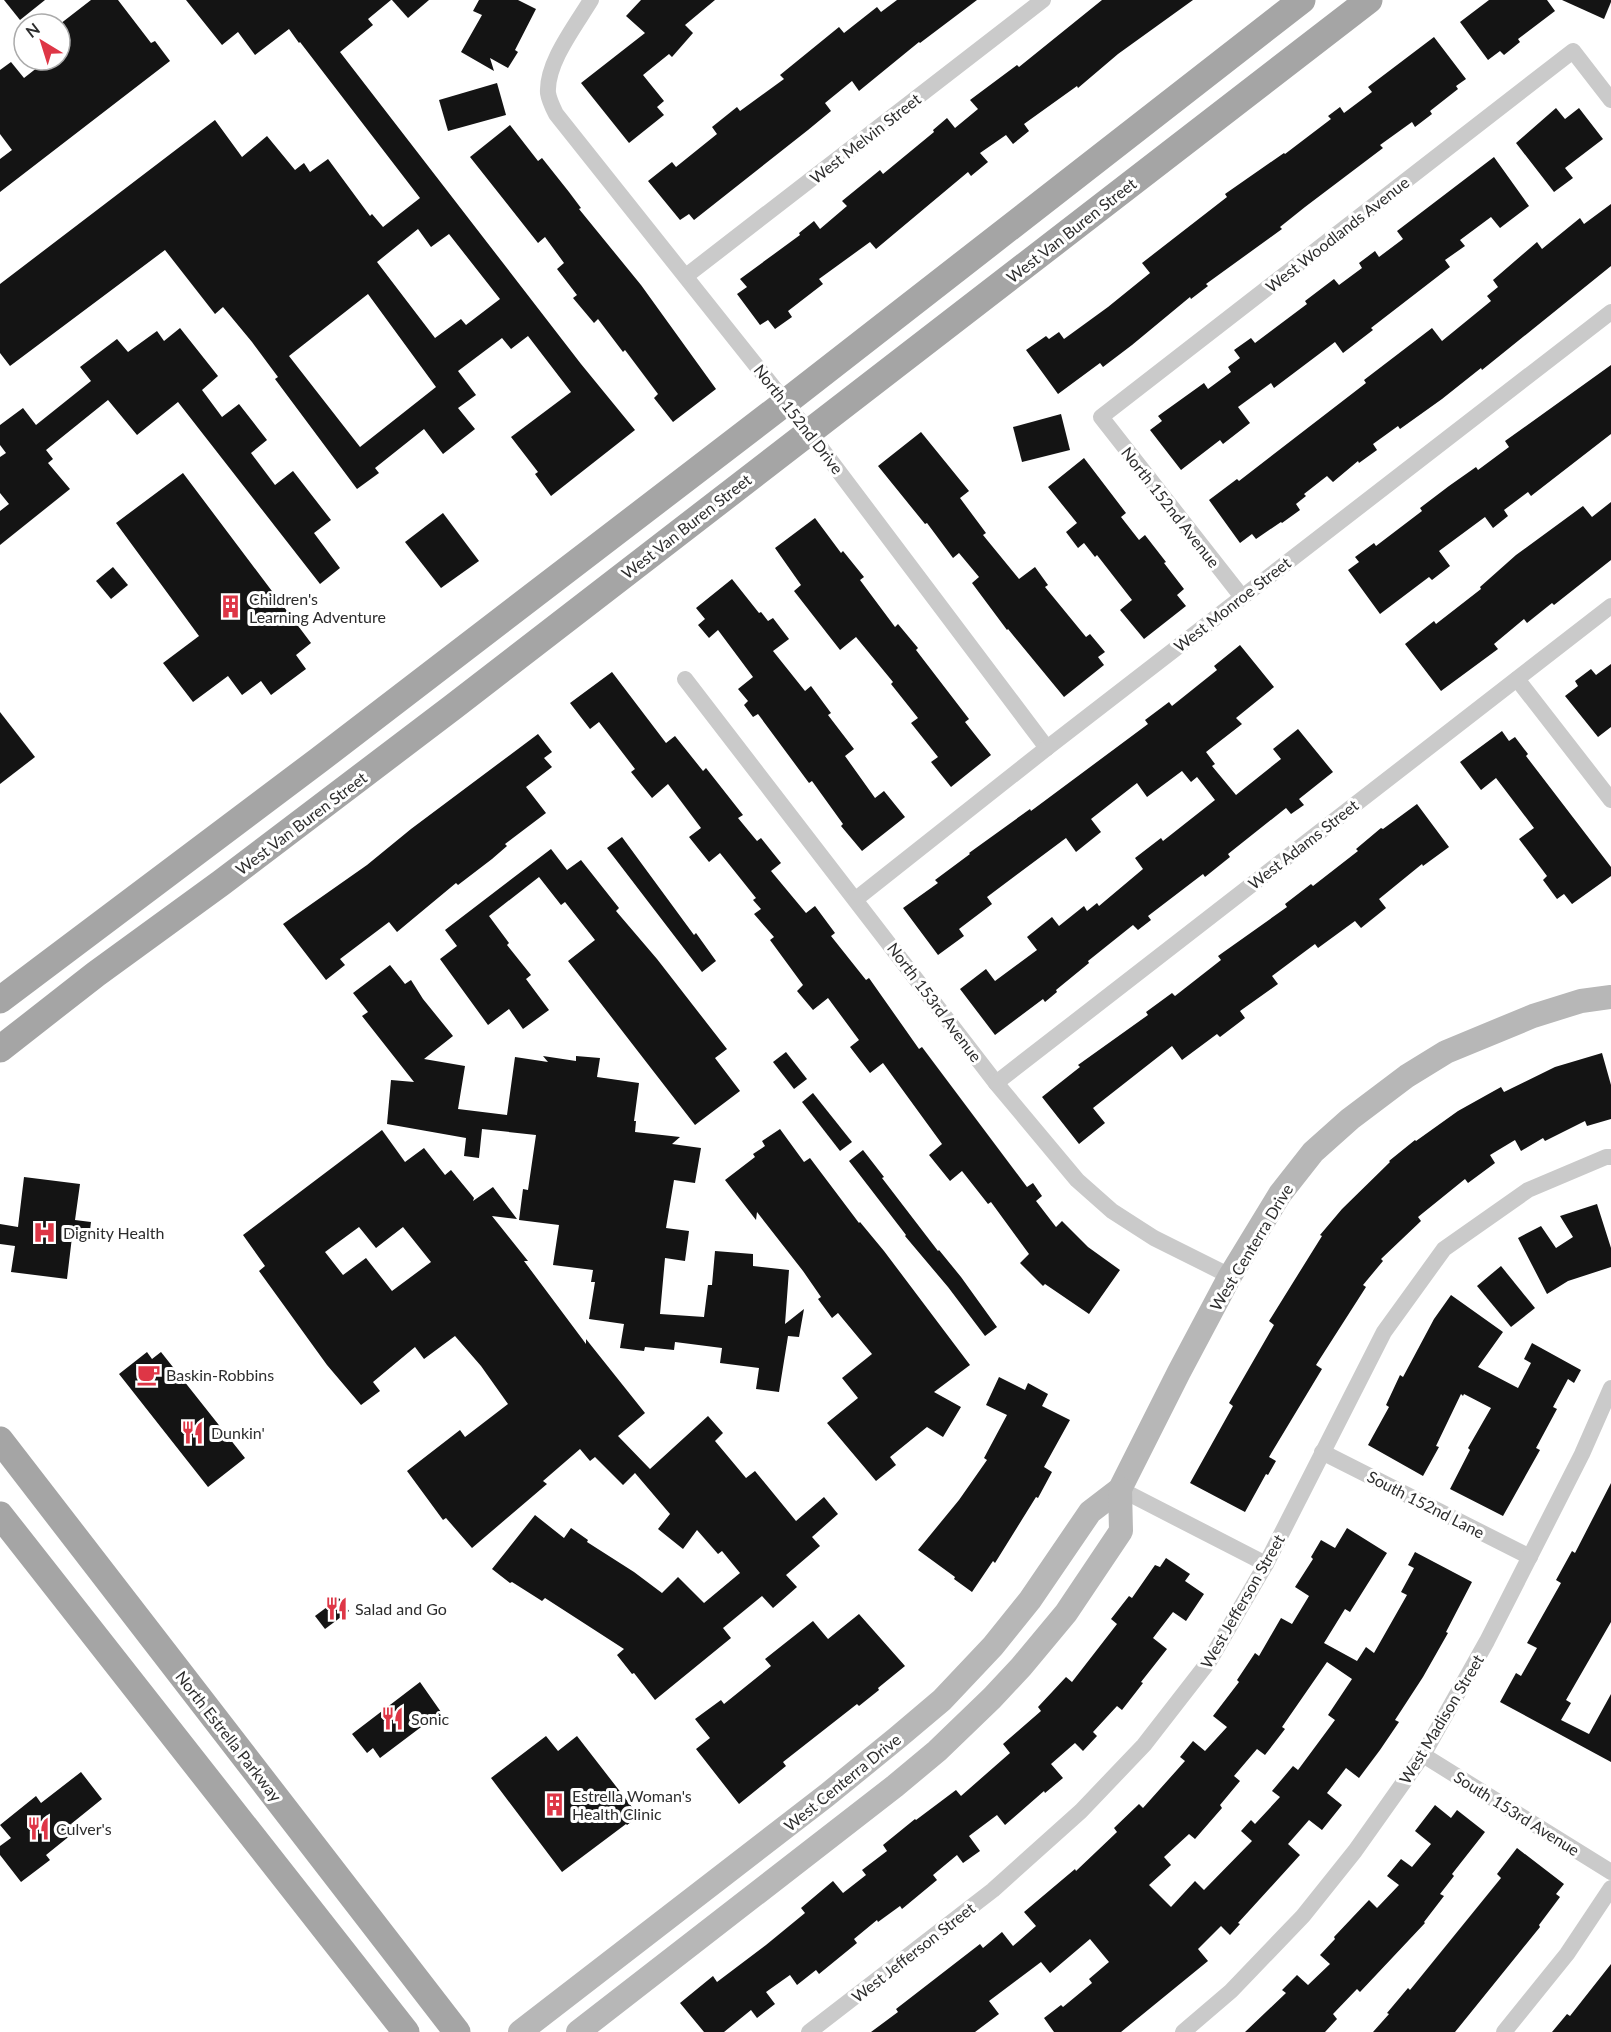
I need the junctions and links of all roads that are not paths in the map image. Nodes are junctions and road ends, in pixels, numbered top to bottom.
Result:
1 (591, 0) edge
2 (1043, 0) edge
3 (1302, 0) edge
4 (1369, 0) edge
5 (1611, 100) edge
6 (686, 276) junction
7 (1611, 312) edge
8 (786, 402) junction
9 (1101, 417) joint
10 (809, 432) junction
11 (1242, 597) junction
12 (1611, 606) edge
13 (685, 679) dead end
14 (1517, 679) junction
15 (1047, 747) junction
16 (1611, 800) edge
17 (196, 852) junction
18 (221, 883) junction
19 (856, 899) junction
20 (1611, 997) edge
21 (0, 1000) edge
22 (0, 1049) edge
23 (996, 1083) junction
24 (1611, 1157) edge
25 (1230, 1276) junction
26 (1611, 1388) edge
27 (0, 1440) edge
28 (1322, 1452) junction
29 (1120, 1489) junction
30 (0, 1515) edge
31 (1530, 1557) junction
32 (1266, 1564) junction
33 (142, 1624) junction
34 (108, 1650) junction
35 (966, 1674) junction
36 (992, 1698) junction
37 (1423, 1755) junction
38 (1611, 1872) edge
39 (1611, 1887) edge
40 (406, 2032) edge
41 (457, 2032) edge
42 (520, 2032) edge
43 (578, 2032) edge
44 (809, 2032) edge
45 (1183, 2032) edge
46 (1504, 2032) edge

1 - 6 street, North 152nd Drive
2 - 6 street, West Melvin Street
3 - 8 main road
4 - 10 main road, West Van Buren Street
5 - 9 street, West Woodlands Avenue
6 - 8 street, North 152nd Drive
7 - 11 street, West Monroe Street
8 - 10 street, North 152nd Drive
8 - 17 main road
9 - 11 street, North 152nd Avenue
10 - 15 street, North 152nd Drive
10 - 18 main road, West Van Buren Street
11 - 15 street, West Monroe Street
12 - 14 street, West Adams Street
13 - 19 street, North 153rd Avenue
14 - 16 street
14 - 23 street, West Adams Street
15 - 19 street, West Monroe Street
17 - 18 main road
17 - 21 main road
18 - 22 main road, West Van Buren Street
19 - 23 street, North 153rd Avenue
20 - 25 street, West Centerra Drive
23 - 25 street, North 153rd Avenue
24 - 28 street, West Jefferson Street
25 - 29 street, West Centerra Drive
26 - 31 street, West Madison Street
27 - 33 main road, North Estrella Parkway
28 - 31 street, South 152nd Lane
28 - 32 street, West Jefferson Street
29 - 32 street
29 - 35 street, West Centerra Drive
29 - 36 street, West Centerra Drive
30 - 34 main road
31 - 37 street, West Madison Street
32 - 44 street, West Jefferson Street
33 - 34 main road
33 - 41 main road, North Estrella Parkway
34 - 40 main road
35 - 36 street
35 - 42 street, West Centerra Drive
36 - 43 street, West Centerra Drive
37 - 38 street, South 153rd Avenue
37 - 45 street, West Madison Street
39 - 46 street

